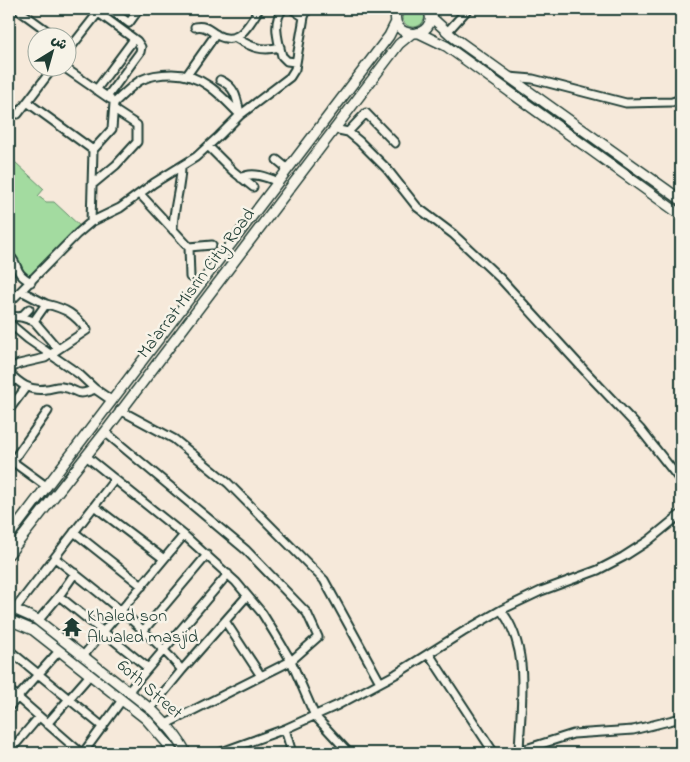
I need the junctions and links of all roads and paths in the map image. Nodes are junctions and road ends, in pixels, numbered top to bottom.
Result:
1 (17, 9) edge
2 (110, 9) edge
3 (139, 9) edge
4 (259, 9) edge
5 (283, 9) edge
6 (292, 9) edge
7 (307, 9) edge
8 (388, 9) edge
9 (468, 9) edge
10 (97, 10) edge
11 (429, 11) edge
12 (28, 12) edge
13 (304, 16) junction
14 (396, 16) edge
15 (195, 27) dead end
16 (46, 28) edge
17 (448, 32) junction
18 (415, 33) junction
19 (216, 34) junction
20 (78, 36) edge
21 (236, 38) junction
22 (134, 39) junction
23 (280, 47) junction
24 (295, 62) junction
25 (187, 75) junction
26 (78, 77) edge
27 (508, 77) junction
28 (45, 78) edge
29 (220, 80) dead end
30 (96, 90) junction
31 (107, 97) junction
32 (681, 99) edge
33 (27, 102) junction
34 (114, 106) junction
35 (18, 114) dead end
36 (240, 115) junction
37 (334, 129) junction
38 (348, 132) junction
39 (395, 143) dead end
40 (208, 146) junction
41 (93, 150) junction
42 (277, 160) dead end
43 (181, 167) junction
44 (288, 169) junction
45 (240, 178) junction
46 (278, 182) junction
47 (93, 184) junction
48 (252, 187) dead end
49 (140, 194) junction
50 (681, 200) edge
51 (681, 215) edge
52 (91, 222) junction
53 (173, 230) junction
54 (212, 245) dead end
55 (189, 247) junction
56 (9, 255) edge
57 (190, 277) dead end
58 (31, 282) junction
59 (21, 291) junction
60 (9, 303) edge
61 (46, 304) junction
62 (29, 309) dead end
63 (15, 317) edge
64 (34, 321) junction
65 (11, 326) edge
66 (58, 349) junction
67 (50, 355) junction
68 (9, 371) edge
69 (26, 387) junction
70 (95, 390) junction
71 (110, 401) junction
72 (9, 410) edge
73 (120, 410) junction
74 (48, 411) dead end
75 (105, 432) junction
76 (86, 456) junction
77 (10, 460) edge
78 (115, 479) junction
79 (681, 481) edge
80 (46, 486) junction
81 (94, 506) junction
82 (681, 514) edge
83 (74, 532) junction
84 (9, 535) edge
85 (184, 535) junction
86 (9, 554) edge
87 (207, 555) junction
88 (55, 558) junction
89 (164, 559) junction
90 (75, 574) junction
91 (228, 574) junction
92 (142, 586) junction
93 (59, 596) junction
94 (247, 596) junction
95 (12, 608) edge
96 (121, 610) junction
97 (501, 610) junction
98 (9, 620) edge
99 (225, 620) junction
100 (38, 621) junction
101 (104, 631) junction
102 (143, 631) junction
103 (164, 649) junction
104 (59, 651) junction
105 (10, 654) edge
106 (428, 654) junction
107 (83, 656) junction
108 (291, 661) junction
109 (148, 668) junction
110 (182, 670) junction
111 (38, 674) junction
112 (90, 675) junction
113 (261, 676) junction
114 (380, 682) junction
115 (9, 690) edge
116 (128, 692) junction
117 (17, 697) junction
118 (68, 699) junction
119 (122, 700) junction
120 (9, 707) edge
121 (150, 709) junction
122 (315, 716) junction
123 (39, 717) junction
124 (681, 718) edge
125 (47, 724) junction
126 (166, 724) junction
127 (103, 727) junction
128 (285, 728) junction
129 (234, 751) edge
130 (9, 752) edge
131 (517, 752) edge
132 (82, 753) edge
133 (172, 753) edge
134 (186, 753) edge
135 (219, 753) edge
136 (292, 753) edge
137 (349, 753) edge
138 (494, 753) edge

1 - 12 street
2 - 3 street
4 - 21 street
5 - 23 street
6 - 13 street
7 - 13 street
8 - 14 main road
9 - 17 street
10 - 20 street
10 - 22 street
11 - 17 main road
11 - 18 main road, Ma'arrat Misrin City Road
12 - 16 street
13 - 24 street
14 - 18 main road
14 - 44 main road, Ma'arrat Misrin City Road
15 - 19 street
17 - 27 main road
18 - 37 main road, Ma'arrat Misrin City Road
18 - 51 main road
19 - 21 street
19 - 25 street
21 - 23 street
22 - 30 street
22 - 31 street
23 - 24 street
24 - 36 street
25 - 34 street
25 - 36 street
26 - 30 street
27 - 32 street
27 - 50 main road
28 - 33 street
29 - 36 street
30 - 31 street
31 - 34 street
33 - 35 street
33 - 41 street
34 - 41 street
34 - 47 street
36 - 40 street
37 - 38 street
37 - 73 main road, Ma'arrat Misrin City Road
38 - 39 street
38 - 79 street
40 - 43 street
40 - 45 street
41 - 47 street
42 - 44 street
43 - 49 street
43 - 53 street
44 - 46 main road, Ma'arrat Misrin City Road
45 - 46 street
45 - 48 street
46 - 71 main road, Ma'arrat Misrin City Road
47 - 52 street
49 - 52 street
49 - 53 street
52 - 58 street
53 - 55 street
54 - 55 street
55 - 57 street
56 - 58 street
58 - 59 street
59 - 60 street
59 - 61 street
61 - 64 street
61 - 66 street
62 - 63 street
63 - 64 street
63 - 65 street
64 - 66 street
65 - 67 street
66 - 67 street
67 - 68 street
67 - 70 street
68 - 69 street
69 - 70 street
69 - 72 street
70 - 71 street
71 - 73 main road
71 - 80 main road, Ma'arrat Misrin City Road
73 - 75 main road, Ma'arrat Misrin City Road
73 - 114 street
74 - 77 street
75 - 76 main road, Ma'arrat Misrin City Road
75 - 108 street
76 - 78 street
76 - 86 main road, Ma'arrat Misrin City Road
77 - 80 street
78 - 81 street
78 - 85 street
80 - 84 main road, Ma'arrat Misrin City Road
81 - 83 street
81 - 89 street
82 - 97 street
83 - 88 street
83 - 92 street
85 - 87 street
85 - 89 street
87 - 91 street
87 - 102 street
88 - 90 street
88 - 95 street
89 - 92 street
90 - 93 street
90 - 96 street
91 - 94 street
91 - 103 street
92 - 96 street
93 - 100 street
93 - 101 street
94 - 99 street
94 - 108 street
95 - 100 main road, 60th Street
96 - 101 street
96 - 102 street
97 - 106 street
97 - 131 street
98 - 104 main road, 60th Street
99 - 110 street
99 - 113 street
100 - 107 main road, 60th Street
101 - 107 street
101 - 109 street
102 - 103 street
103 - 109 street
103 - 110 street
104 - 111 street
104 - 112 main road, 60th Street
105 - 111 street
106 - 114 street
106 - 138 street
107 - 116 main road, 60th Street
108 - 113 street
108 - 122 street
109 - 116 street
110 - 121 street
111 - 117 street
111 - 118 street
112 - 118 street
112 - 119 main road, 60th Street
113 - 126 street
114 - 122 street
115 - 117 street
116 - 121 main road, 60th Street
117 - 120 street
117 - 123 street
118 - 125 street
118 - 127 street
119 - 127 street
119 - 133 main road, 60th Street
121 - 126 main road, 60th Street
122 - 128 street
122 - 137 street
123 - 125 street
123 - 130 street
124 - 131 street
125 - 132 street
126 - 134 main road, 60th Street
127 - 132 street
128 - 129 street
128 - 136 street
129 - 135 street

